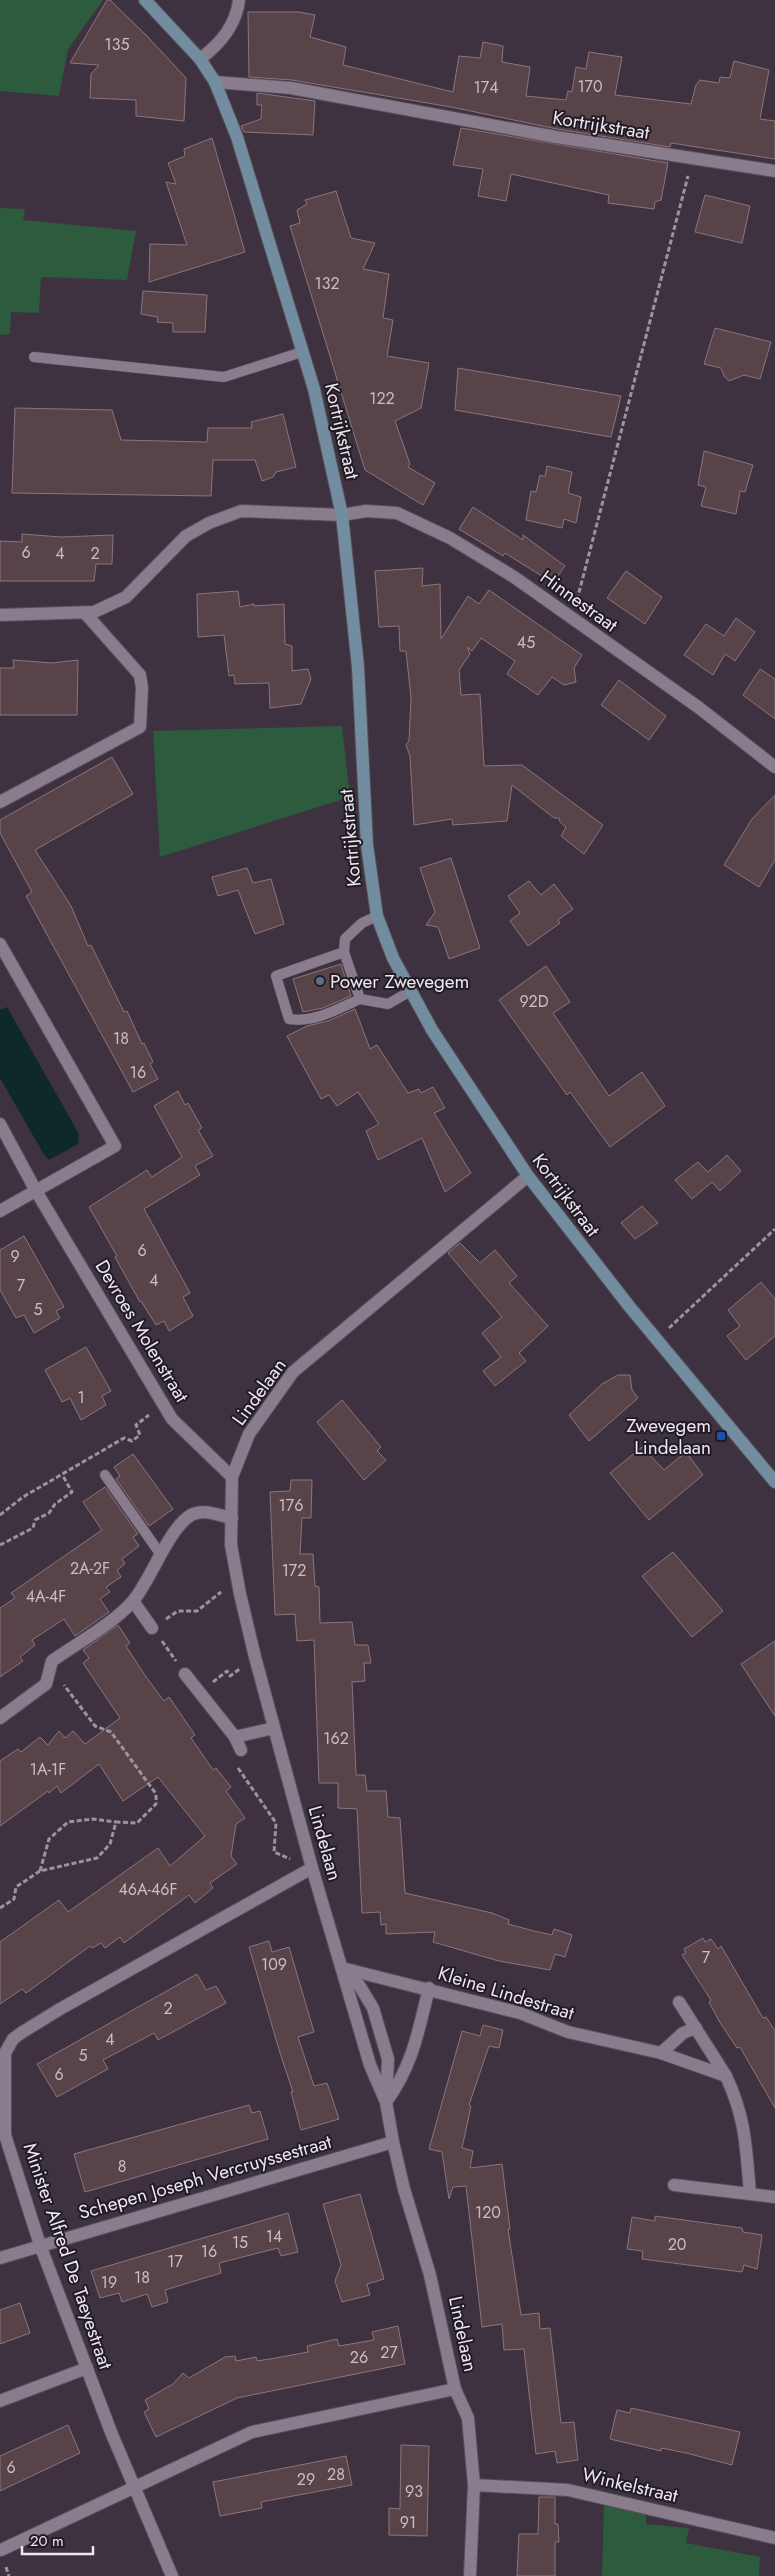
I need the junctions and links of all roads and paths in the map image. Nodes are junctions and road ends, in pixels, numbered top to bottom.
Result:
1 (145, 0) edge
2 (239, 0) edge
3 (200, 59) junction
4 (215, 82) junction
5 (692, 158) junction
6 (775, 171) edge
7 (302, 352) junction
8 (34, 357) dead end
9 (342, 515) junction
10 (85, 613) junction
11 (0, 615) edge
12 (572, 619) junction
13 (775, 767) edge
14 (0, 802) edge
15 (377, 916) junction
16 (0, 944) edge
17 (344, 952) junction
18 (409, 992) junction
19 (360, 999) junction
20 (0, 1124) edge
21 (528, 1176) junction
22 (36, 1191) junction
23 (0, 1211) edge
24 (775, 1230) edge
25 (657, 1340) junction
26 (164, 1404) junction
27 (105, 1475) dead end
28 (63, 1476) junction
29 (232, 1477) junction
30 (775, 1482) edge
31 (0, 1515) edge
32 (232, 1518) junction
33 (0, 1545) edge
34 (162, 1555) junction
35 (237, 1579) junction
36 (133, 1601) junction
37 (152, 1628) junction
38 (255, 1657) junction
39 (51, 1667) junction
40 (185, 1674) joint
41 (200, 1693) junction
42 (0, 1718) edge
43 (274, 1728) junction
44 (235, 1738) junction
45 (242, 1750) joint
46 (116, 1822) junction
47 (312, 1868) junction
48 (40, 1871) junction
49 (0, 1908) edge
50 (341, 1967) junction
51 (429, 1988) junction
52 (679, 2002) dead end
53 (696, 2028) junction
54 (0, 2035) edge
55 (13, 2039) junction
56 (661, 2053) junction
57 (726, 2076) junction
58 (386, 2102) junction
59 (3, 2136) edge
60 (393, 2142) junction
61 (674, 2185) dead end
62 (750, 2194) junction
63 (775, 2197) edge
64 (40, 2245) junction
65 (0, 2258) edge
66 (87, 2368) junction
67 (456, 2389) junction
68 (0, 2401) edge
69 (474, 2485) junction
70 (134, 2486) junction
71 (775, 2538) edge
72 (1, 2550) dead end
73 (172, 2576) edge
74 (470, 2576) edge

1 - 3 main road, Kortrijkstraat
2 - 3 street
3 - 4 main road, Kortrijkstraat
4 - 5 street, Kortrijkstraat
4 - 7 main road, Kortrijkstraat
5 - 6 street, Kortrijkstraat
5 - 12 path
7 - 8 lane
7 - 9 main road, Kortrijkstraat
9 - 10 street, Hinnestraat
9 - 12 street, Hinnestraat
9 - 15 main road, Kortrijkstraat
10 - 11 street, Hinnestraat
10 - 14 street
12 - 13 street, Hinnestraat
15 - 17 lane
15 - 18 main road, Kortrijkstraat
16 - 22 street
17 - 19 lane
17 - 19 lane
18 - 19 lane
18 - 21 main road, Kortrijkstraat
20 - 22 street, Devroes Molenstraat
21 - 25 main road, Kortrijkstraat
21 - 29 street, Lindelaan
22 - 23 street
22 - 26 street, Devroes Molenstraat
24 - 25 path
25 - 30 main road, Kortrijkstraat
26 - 28 path
26 - 29 street, Devroes Molenstraat
27 - 34 lane
28 - 31 path
28 - 33 path
29 - 32 street, Lindelaan
32 - 34 street
32 - 35 street, Lindelaan
34 - 36 street
35 - 37 path
35 - 38 street, Lindelaan
36 - 37 street
36 - 39 street
37 - 40 path
38 - 41 path
38 - 43 street, Lindelaan
39 - 42 street
39 - 46 path
40 - 41 street
41 - 44 street
43 - 44 street
43 - 47 street, Lindelaan
44 - 45 street
45 - 47 path
46 - 48 path
46 - 48 path
47 - 50 street, Lindelaan
47 - 55 street
48 - 49 path
50 - 51 street, Kleine Lindestraat
50 - 58 street, Lindelaan
50 - 58 street, Lindelaan
51 - 56 street, Kleine Lindestraat
51 - 58 street
52 - 53 street
53 - 56 street
53 - 57 street
54 - 55 street
55 - 59 street, Minister Alfred De Taeyestraat
56 - 57 street, Kleine Lindestraat
57 - 62 street
58 - 60 street, Lindelaan
59 - 64 street, Minister Alfred De Taeyestraat
60 - 64 street, Schepen Joseph Vercruyssestraat
60 - 67 street, Lindelaan
61 - 62 street
62 - 63 street
64 - 65 street, Schepen Joseph Vercruyssestraat
64 - 66 street, Minister Alfred De Taeyestraat
66 - 68 street
66 - 70 street, Minister Alfred De Taeyestraat
67 - 69 street, Lindelaan
67 - 70 street
69 - 71 street, Winkelstraat
69 - 74 street, Lindelaan
70 - 72 street
70 - 73 street, Minister Alfred De Taeyestraat

